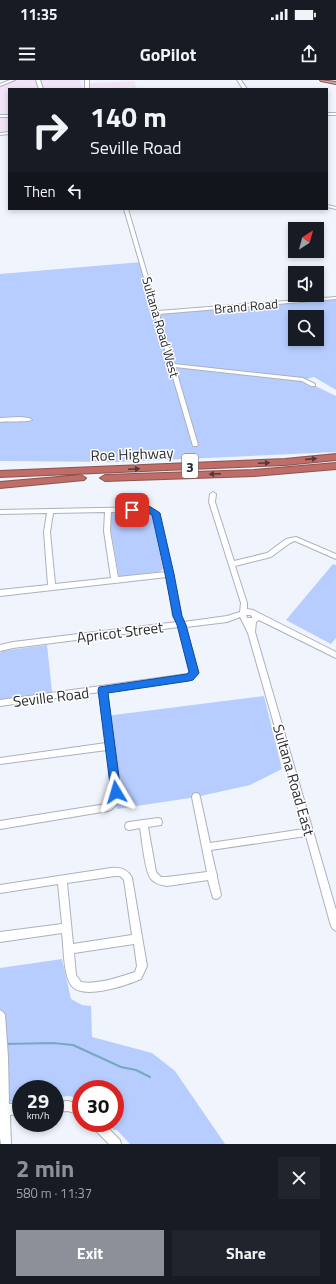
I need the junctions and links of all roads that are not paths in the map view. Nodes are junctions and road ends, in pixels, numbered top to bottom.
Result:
1 (13, 80) edge
2 (322, 80) edge
3 (336, 83) edge
4 (0, 85) edge
5 (126, 210) edge
6 (336, 298) edge
7 (156, 313) junction
8 (172, 365) junction
9 (313, 385) dead end
10 (0, 420) edge
11 (29, 420) dead end
12 (195, 445) dead end
13 (336, 457) edge
14 (336, 466) edge
15 (0, 468) edge
16 (95, 470) junction
17 (0, 474) edge
18 (81, 478) junction
19 (0, 480) edge
20 (0, 485) edge
21 (213, 494) dead end
22 (108, 510) junction
23 (50, 511) junction
24 (0, 512) edge
25 (336, 557) edge
26 (232, 564) junction
27 (170, 574) junction
28 (115, 580) junction
29 (52, 587) junction
30 (0, 593) edge
31 (249, 617) junction
32 (182, 625) junction
33 (0, 643) edge
34 (13, 645) junction
35 (0, 648) edge
36 (336, 655) edge
37 (103, 690) junction
38 (0, 703) edge
39 (110, 746) junction
40 (0, 761) edge
41 (196, 797) dead end
42 (158, 822) dead end
43 (143, 824) junction
44 (0, 825) edge
45 (130, 826) dead end
46 (309, 832) junction
47 (207, 847) junction
48 (213, 875) junction
49 (62, 880) junction
50 (0, 889) edge
51 (216, 895) dead end
52 (336, 926) edge
53 (66, 928) junction
54 (0, 937) edge
55 (138, 938) junction
56 (69, 950) junction
57 (0, 1015) edge
58 (4, 1110) junction
59 (12, 1110) edge
60 (105, 1132) edge
61 (6, 1144) edge
62 (116, 1144) edge

1 - 4 street
2 - 3 main road
5 - 7 street, Sultana Road West
6 - 7 street, Brand Road
7 - 8 street, Sultana Road West
8 - 9 street
8 - 12 street, Sultana Road West
10 - 11 street
16 -> 13 highway, Roe Highway / 3
14 -> 18 highway, Roe Highway / 3
15 - 16 highway
16 - 17 highway, Roe Highway / 3
18 - 19 highway, Roe Highway / 3
18 - 20 highway
21 - 26 street
22 - 23 street
22 - 27 street
22 - 28 street
23 - 24 street
23 - 29 street
25 - 26 street
26 - 31 street
27 - 28 street
27 - 32 street
28 - 29 street
29 - 30 street
31 - 32 street, Apricot Street
31 - 36 street, Apricot Street
31 - 46 street, Sultana Road East
32 - 34 street, Apricot Street
32 - 37 street, Seville Road
33 - 34 street, Apricot Street
34 - 35 street, Apricot Street
37 - 38 street, Seville Road
37 - 39 street
39 - 40 street
39 - 44 street
41 - 47 street
42 - 43 street
43 - 45 street
43 - 48 street
46 - 47 street
46 - 52 street, Sultana Road East
47 - 48 street
48 - 51 street
49 - 50 street
49 - 53 street
49 - 55 street
53 - 54 street
53 - 56 street
55 - 56 street
55 - 56 street
57 - 58 street
58 - 59 street
58 - 61 street
60 - 62 street

